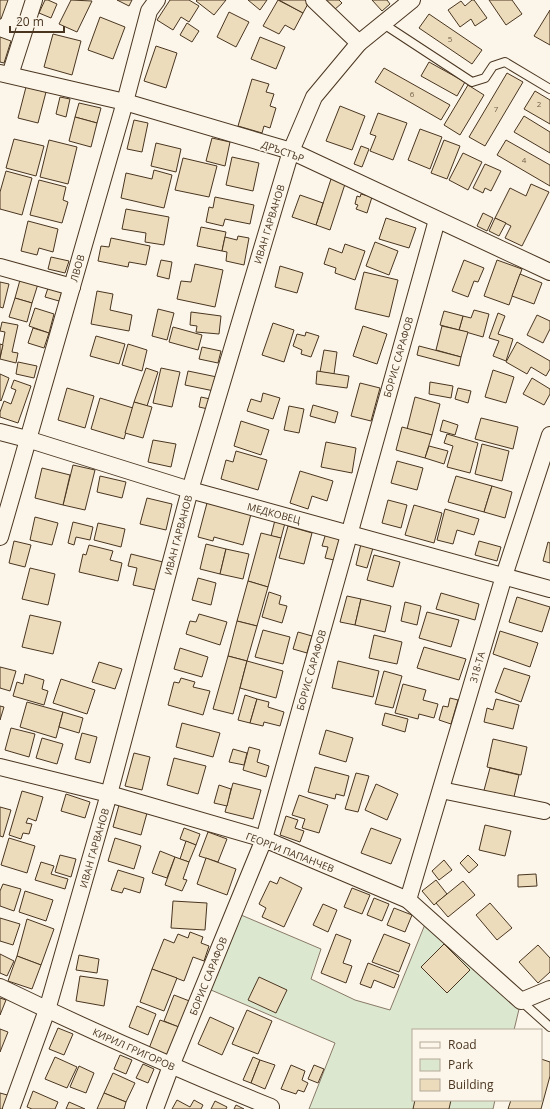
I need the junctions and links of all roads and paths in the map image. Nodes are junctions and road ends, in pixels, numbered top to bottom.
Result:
1 (34, 0) edge
2 (157, 0) edge
3 (314, 0) edge
4 (412, 0) edge
5 (382, 23) junction
6 (359, 43) junction
7 (5, 74) edge
8 (550, 89) edge
9 (125, 102) junction
10 (291, 151) junction
11 (437, 220) junction
12 (0, 267) edge
13 (550, 272) edge
14 (72, 287) junction
15 (0, 432) edge
16 (550, 435) edge
17 (27, 439) junction
18 (190, 490) junction
19 (349, 534) junction
20 (0, 537) edge
21 (504, 576) junction
22 (550, 589) edge
23 (0, 767) edge
24 (441, 790) junction
25 (109, 794) junction
26 (544, 811) dead end
27 (264, 839) junction
28 (408, 900) junction
29 (0, 987) edge
30 (550, 989) edge
31 (521, 1001) junction
32 (47, 1010) junction
33 (550, 1027) edge
34 (170, 1066) junction
35 (271, 1107) dead end
36 (11, 1109) edge
37 (155, 1109) edge

1 - 7 street
2 - 9 street, ЛВОВ
3 - 6 street
4 - 5 street, ИВАН ГАРВАНОВ
5 - 6 street, ИВАН ГАРВАНОВ
5 - 8 lane
6 - 10 street, ИВАН ГАРВАНОВ
7 - 9 street, ДРЪСТЪР
9 - 10 street, ДРЪСТЪР
9 - 14 street, ЛВОВ
10 - 11 street, ДРЪСТЪР
10 - 18 street, ИВАН ГАРВАНОВ
11 - 13 street, ДРЪСТЪР
11 - 19 street, БОРИС САРАФОВ
12 - 14 street
14 - 17 street, ЛВОВ
15 - 17 street, МЕДКОВЕЦ
16 - 21 street, 318-ТА
17 - 18 street, МЕДКОВЕЦ
17 - 20 street, ЛВОВ
18 - 19 street, МЕДКОВЕЦ
18 - 25 street, ИВАН ГАРВАНОВ
19 - 21 street, МЕДКОВЕЦ
19 - 27 street, БОРИС САРАФОВ
21 - 22 street, МЕДКОВЕЦ
21 - 24 street, 318-ТА
23 - 25 street, ГЕОРГИ ПАПАНЧЕВ
24 - 26 street
24 - 28 street, 318-ТА
25 - 27 street, ГЕОРГИ ПАПАНЧЕВ
25 - 32 street, ИВАН ГАРВАНОВ
27 - 28 street, ГЕОРГИ ПАПАНЧЕВ
27 - 34 street, БОРИС САРАФОВ
28 - 31 street, ГЕОРГИ ПАПАНЧЕВ
29 - 32 street, КИРИЛ ГРИГОРОВ
30 - 31 street
31 - 33 lane
32 - 34 street, КИРИЛ ГРИГОРОВ
32 - 36 street, ИВАН ГАРВАНОВ
34 - 35 street, КИРИЛ ГРИГОРОВ
34 - 37 street, БОРИС САРАФОВ

